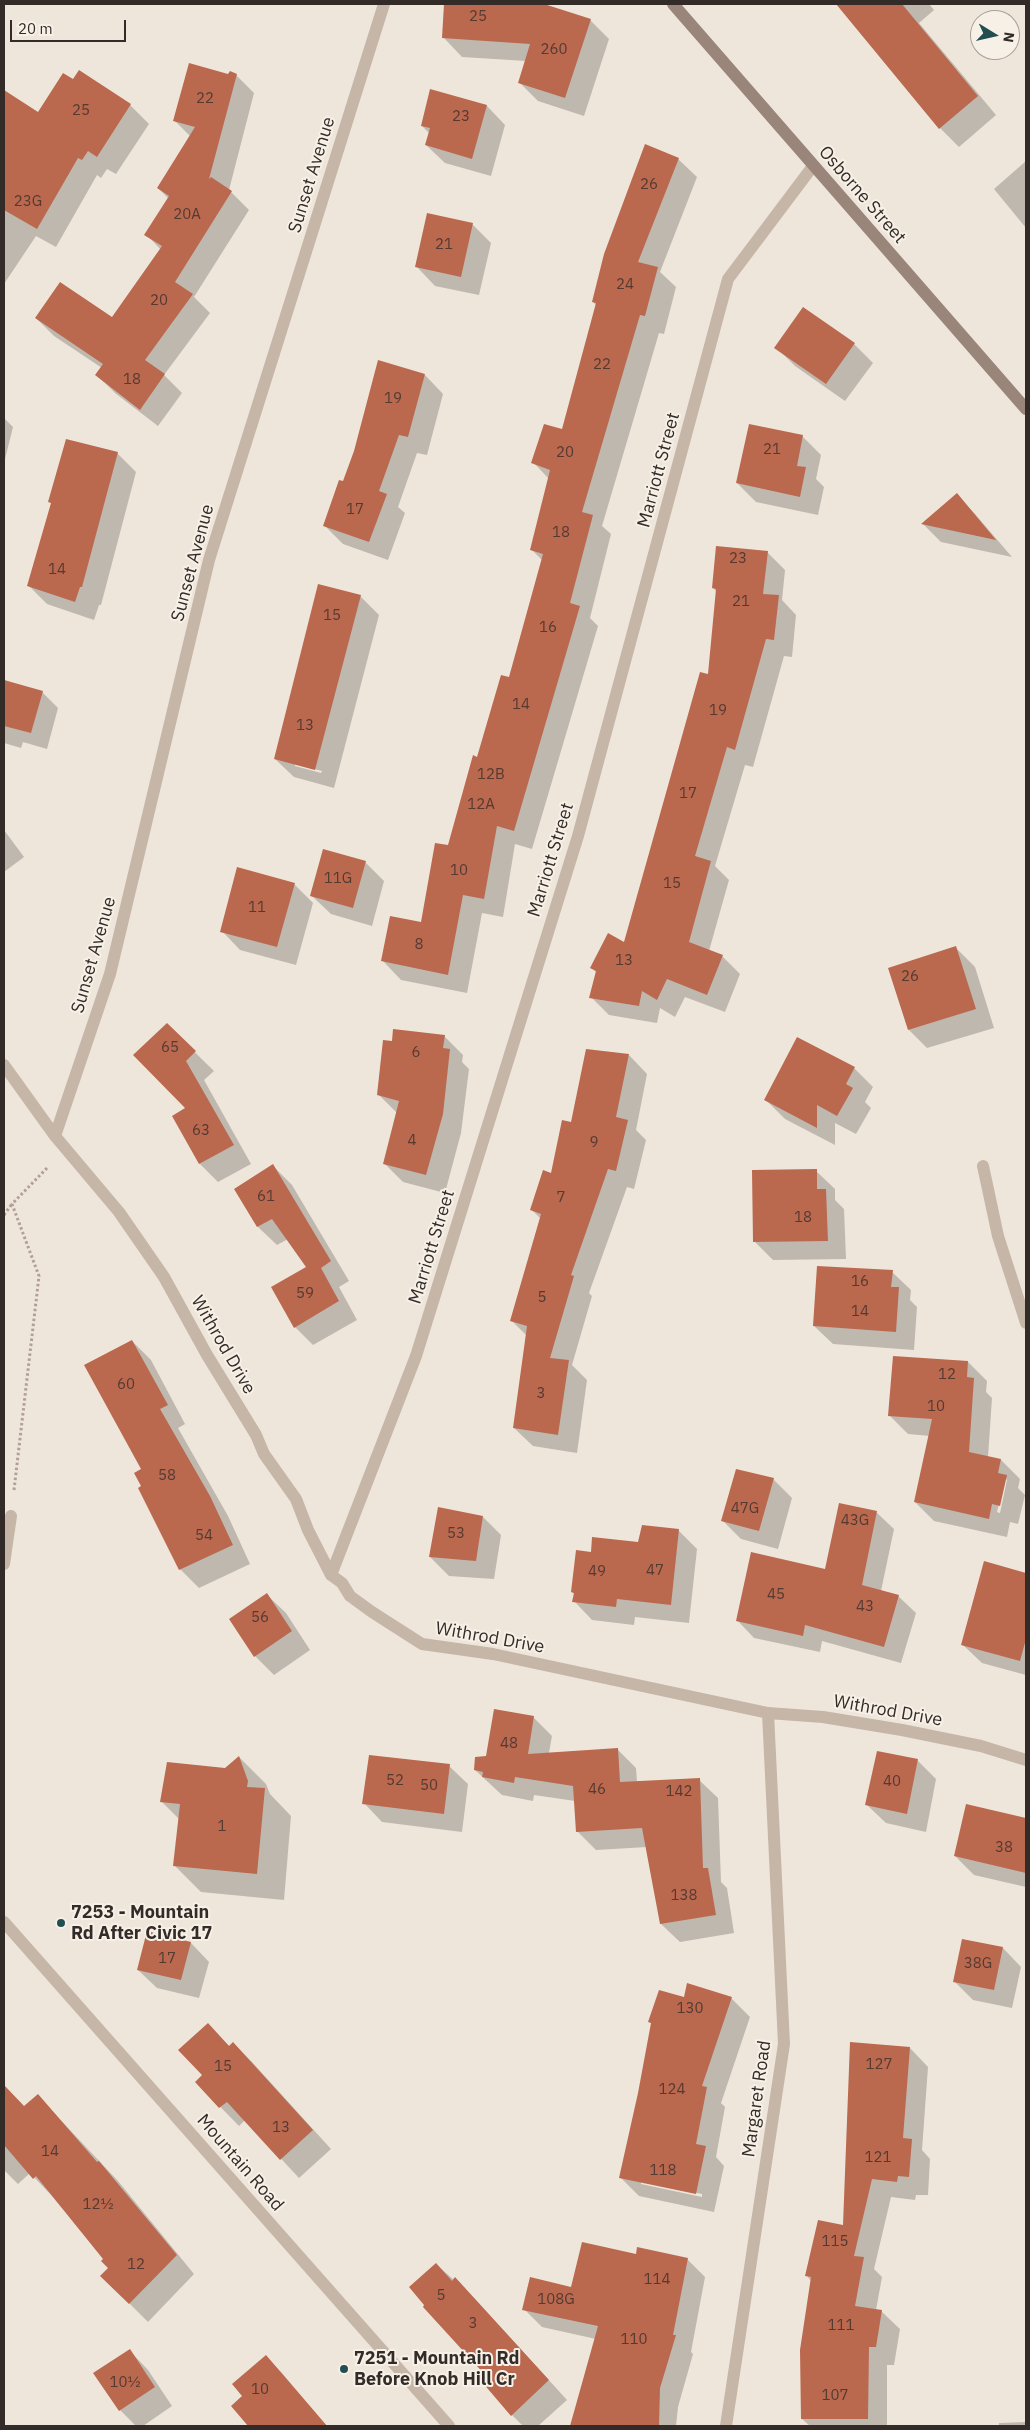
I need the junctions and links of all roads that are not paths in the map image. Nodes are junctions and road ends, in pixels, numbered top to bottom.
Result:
1 (384, 4) edge
2 (673, 4) edge
3 (813, 166) junction
4 (1026, 409) edge
5 (4, 1065) edge
6 (55, 1136) junction
7 (983, 1166) dead end
8 (1026, 1323) edge
9 (11, 1516) road end
10 (4, 1564) edge
11 (331, 1575) junction
12 (768, 1713) junction
13 (1026, 1760) edge
14 (4, 1922) edge
15 (449, 2426) edge
16 (726, 2426) edge

1 - 6 street, Sunset Avenue
2 - 3 street, Osborne Street
3 - 4 street, Osborne Street
3 - 11 street, Marriott Street
5 - 6 street, Withrod Drive
6 - 11 street, Withrod Drive
7 - 8 street
9 - 10 street
11 - 12 street, Withrod Drive
12 - 13 street, Withrod Drive
12 - 16 street, Margaret Road
14 - 15 street, Mountain Road

